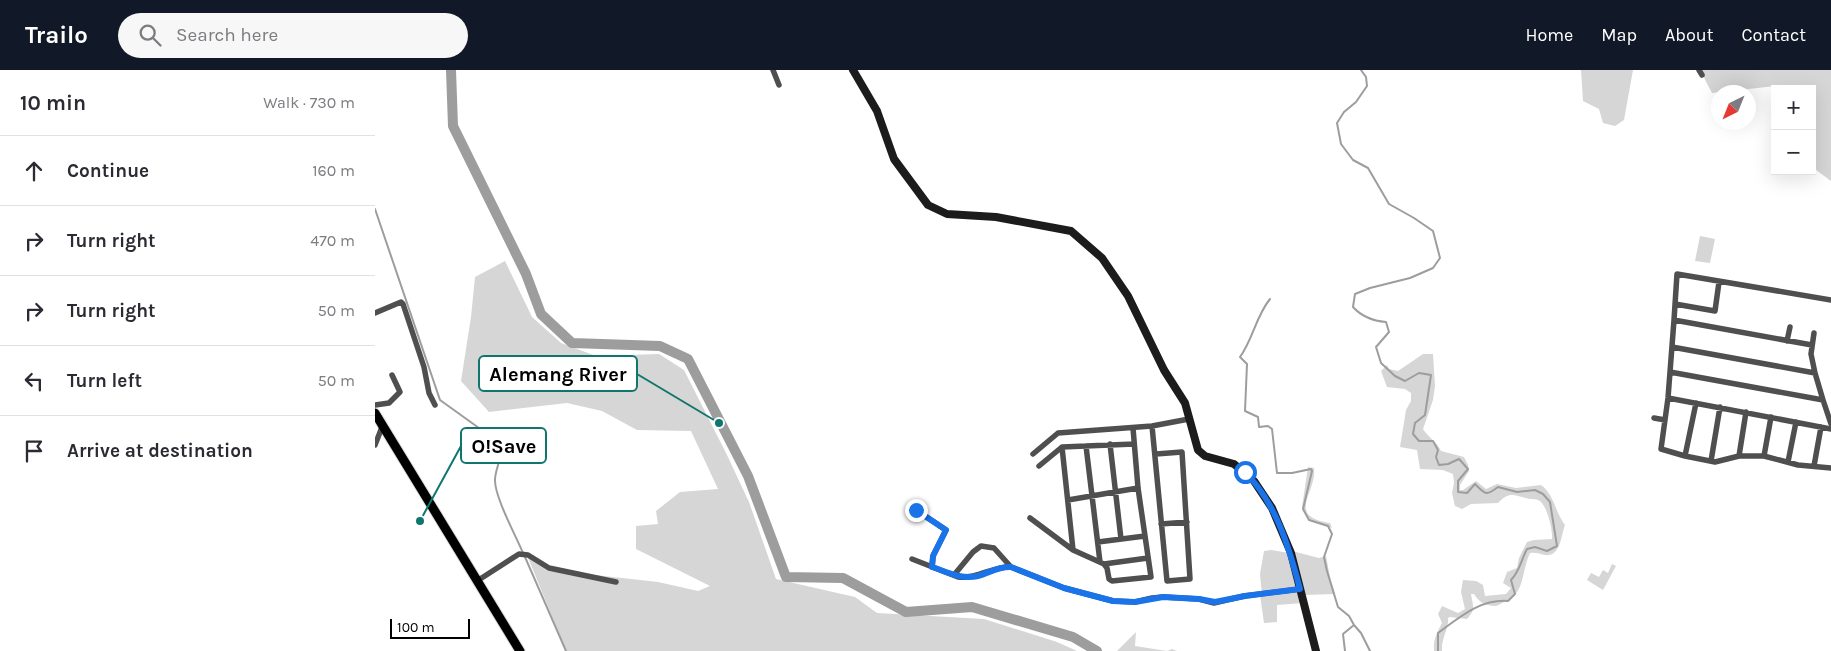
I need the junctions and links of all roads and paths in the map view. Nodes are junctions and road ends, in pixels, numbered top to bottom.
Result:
1 (773, 70) edge
2 (853, 70) edge
3 (779, 85) dead end
4 (1719, 282) junction
5 (1831, 300) edge
6 (1675, 304) junction
7 (375, 313) edge
8 (1674, 320) junction
9 (1790, 327) dead end
10 (1814, 333) dead end
11 (1787, 341) junction
12 (1812, 345) junction
13 (1672, 347) junction
14 (1669, 372) junction
15 (1815, 373) junction
16 (392, 375) dead end
17 (1668, 398) junction
18 (1823, 400) junction
19 (1696, 403) junction
20 (435, 404) dead end
21 (375, 405) edge
22 (1720, 407) junction
23 (1746, 412) junction
24 (375, 414) edge
25 (1771, 417) junction
26 (1654, 418) dead end
27 (1189, 419) junction
28 (1665, 420) junction
29 (1796, 422) junction
30 (1831, 424) edge
31 (1152, 426) junction
32 (382, 427) junction
33 (1821, 427) junction
34 (1133, 428) junction
35 (1831, 428) edge
36 (1110, 444) junction
37 (1134, 444) junction
38 (375, 445) edge
39 (1086, 446) junction
40 (1062, 447) junction
41 (1033, 454) dead end
42 (1156, 454) junction
43 (1685, 456) junction
44 (1739, 456) junction
45 (1764, 456) junction
46 (1711, 461) junction
47 (1788, 462) junction
48 (1039, 466) dead end
49 (1813, 466) junction
50 (1831, 468) edge
51 (1138, 488) junction
52 (1115, 493) junction
53 (1091, 496) junction
54 (1068, 500) junction
55 (916, 510) dead end
56 (1030, 518) dead end
57 (1187, 522) junction
58 (1161, 524) junction
59 (1145, 536) junction
60 (1121, 539) junction
61 (1098, 542) junction
62 (1073, 550) junction
63 (1148, 558) junction
64 (912, 559) dead end
65 (1102, 563) junction
66 (932, 567) junction
67 (1011, 567) junction
68 (954, 575) junction
69 (477, 581) junction
70 (616, 582) dead end
71 (1300, 589) junction
72 (520, 651) edge
73 (1316, 651) edge

1 - 3 street
2 - 27 street
4 - 5 street
4 - 6 street
4 - 6 street
6 - 8 street
7 - 20 street
8 - 11 street
8 - 13 street
9 - 11 street
10 - 12 street
11 - 12 street
12 - 15 street
13 - 14 street
13 - 15 street
14 - 17 street
14 - 18 street
15 - 18 street
16 - 21 street
17 - 19 street
17 - 28 street
18 - 30 street
19 - 22 street
19 - 43 street
22 - 23 street
22 - 46 street
23 - 25 street
23 - 44 street
24 - 32 main road
25 - 29 street
25 - 45 street
26 - 28 street
27 - 31 street
27 - 71 street
28 - 43 street
29 - 33 street
29 - 47 street
31 - 34 street
31 - 42 street
32 - 38 street
32 - 69 main road
33 - 35 street
33 - 49 street
34 - 37 street
34 - 41 street
36 - 37 street
36 - 39 street
36 - 52 street
37 - 51 street
39 - 40 street
39 - 53 street
40 - 48 street
40 - 54 street
42 - 57 street
42 - 58 street
43 - 46 street
44 - 45 street
44 - 46 street
45 - 47 street
47 - 49 street
49 - 50 street
51 - 52 street
51 - 59 street
52 - 53 street
52 - 60 street
53 - 54 street
53 - 61 street
54 - 62 street
55 - 66 street
56 - 62 street
57 - 58 street
57 - 58 street
59 - 60 street
59 - 63 street
60 - 61 street
61 - 65 street
62 - 65 street
63 - 65 street
63 - 65 street
64 - 66 street
66 - 68 street
67 - 68 street
67 - 68 street
67 - 71 street
69 - 70 street
69 - 72 main road
71 - 73 street

